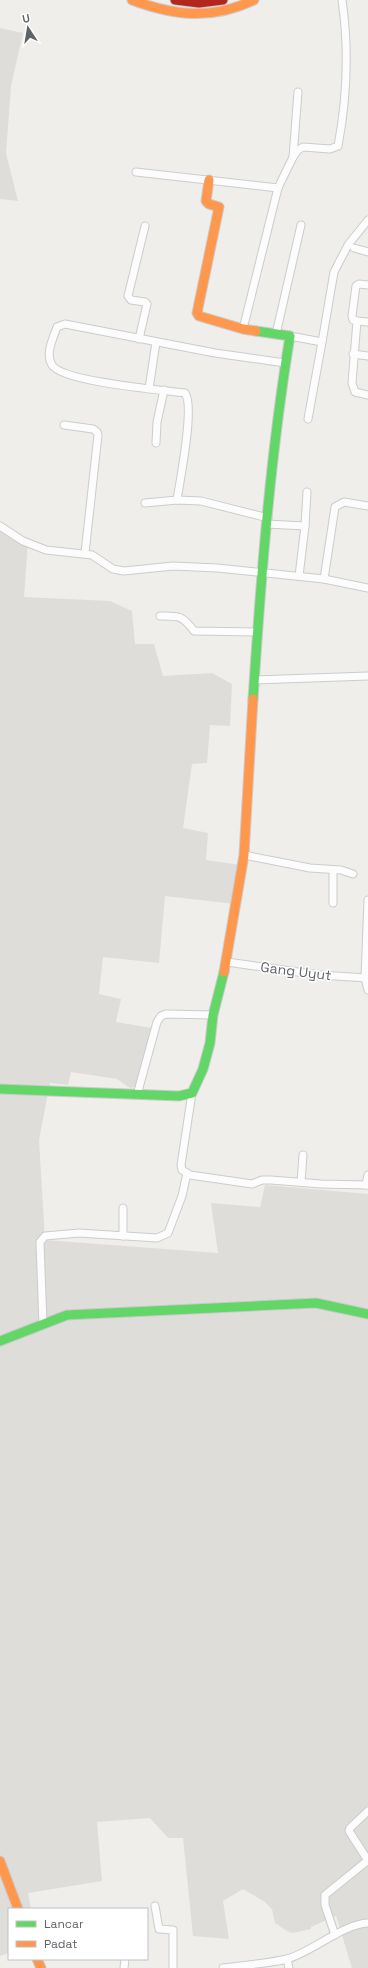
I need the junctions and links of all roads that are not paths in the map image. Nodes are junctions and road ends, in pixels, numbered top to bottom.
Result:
1 (132, 0) edge
2 (175, 0) edge
3 (224, 0) edge
4 (254, 0) edge
5 (342, 0) edge
6 (298, 92) dead end
7 (293, 157) junction
8 (136, 172) dead end
9 (209, 180) junction
10 (278, 188) junction
11 (368, 220) edge
12 (301, 225) dead end
13 (145, 226) dead end
14 (354, 248) dead end
15 (368, 252) edge
16 (368, 286) edge
17 (357, 321) junction
18 (368, 322) edge
19 (243, 329) junction
20 (276, 334) junction
21 (290, 336) junction
22 (139, 339) junction
23 (156, 342) junction
24 (322, 342) junction
25 (354, 354) junction
26 (368, 356) edge
27 (285, 363) junction
28 (149, 389) junction
29 (164, 390) junction
30 (368, 395) edge
31 (308, 419) dead end
32 (64, 425) dead end
33 (156, 444) dead end
34 (307, 492) dead end
35 (177, 500) junction
36 (144, 503) dead end
37 (368, 506) edge
38 (267, 521) junction
39 (0, 526) edge
40 (305, 526) junction
41 (85, 553) junction
42 (261, 573) junction
43 (299, 576) junction
44 (324, 578) junction
45 (368, 588) edge
46 (160, 616) dead end
47 (258, 632) junction
48 (368, 676) edge
49 (254, 680) junction
50 (244, 855) junction
51 (334, 870) junction
52 (354, 874) dead end
53 (368, 900) edge
54 (333, 903) dead end
55 (227, 962) junction
56 (366, 978) edge
57 (368, 990) edge
58 (213, 1015) junction
59 (0, 1089) edge
60 (192, 1093) junction
61 (137, 1095) junction
62 (303, 1156) dead end
63 (187, 1173) junction
64 (368, 1175) edge
65 (301, 1182) junction
66 (367, 1185) edge
67 (123, 1208) dead end
68 (123, 1236) junction
69 (368, 1314) edge
70 (43, 1324) junction
71 (0, 1341) edge
72 (368, 1811) edge
73 (0, 1861) edge
74 (155, 1906) dead end
75 (18, 1908) edge
76 (368, 1923) edge
77 (335, 1936) junction
78 (287, 1959) junction
79 (173, 1968) edge
80 (223, 1968) edge
81 (290, 1968) edge

1 - 4 main road
2 - 3 main road
5 - 7 street
6 - 7 street
7 - 10 street
8 - 9 street
9 - 10 street
9 - 19 main road
10 - 19 street
11 - 24 street
12 - 20 street
13 - 22 street
14 - 15 street
16 - 17 street
17 - 18 street
17 - 25 street
19 - 20 main road
20 - 21 main road
21 - 24 street
21 - 27 main road
22 - 23 street
22 - 28 street
23 - 27 street
23 - 28 street
24 - 31 street
25 - 26 street
25 - 30 street
27 - 38 main road
28 - 29 street
29 - 33 street
29 - 35 street
32 - 41 street
34 - 40 street
35 - 36 street
35 - 38 street
37 - 44 street
38 - 40 street
38 - 42 main road
39 - 41 street
40 - 43 street
41 - 42 street
42 - 43 street
42 - 47 main road
43 - 44 street
44 - 45 street
46 - 47 street
47 - 49 main road
48 - 49 street
49 - 50 main road
50 - 51 street
50 - 55 main road
51 - 52 street
51 - 54 street
53 - 56 street
55 - 56 street, Gang Uyut
55 - 58 main road
56 - 57 street
58 - 60 main road
58 - 61 street
59 - 61 main road
60 - 61 main road
60 - 63 street
62 - 65 street
63 - 65 street
63 - 68 street
64 - 66 street
65 - 66 street
67 - 68 street
68 - 70 street
69 - 70 main road
70 - 71 main road
72 - 77 street
73 - 75 main road
74 - 79 street
76 - 77 street
77 - 78 street
78 - 80 street
78 - 81 street

